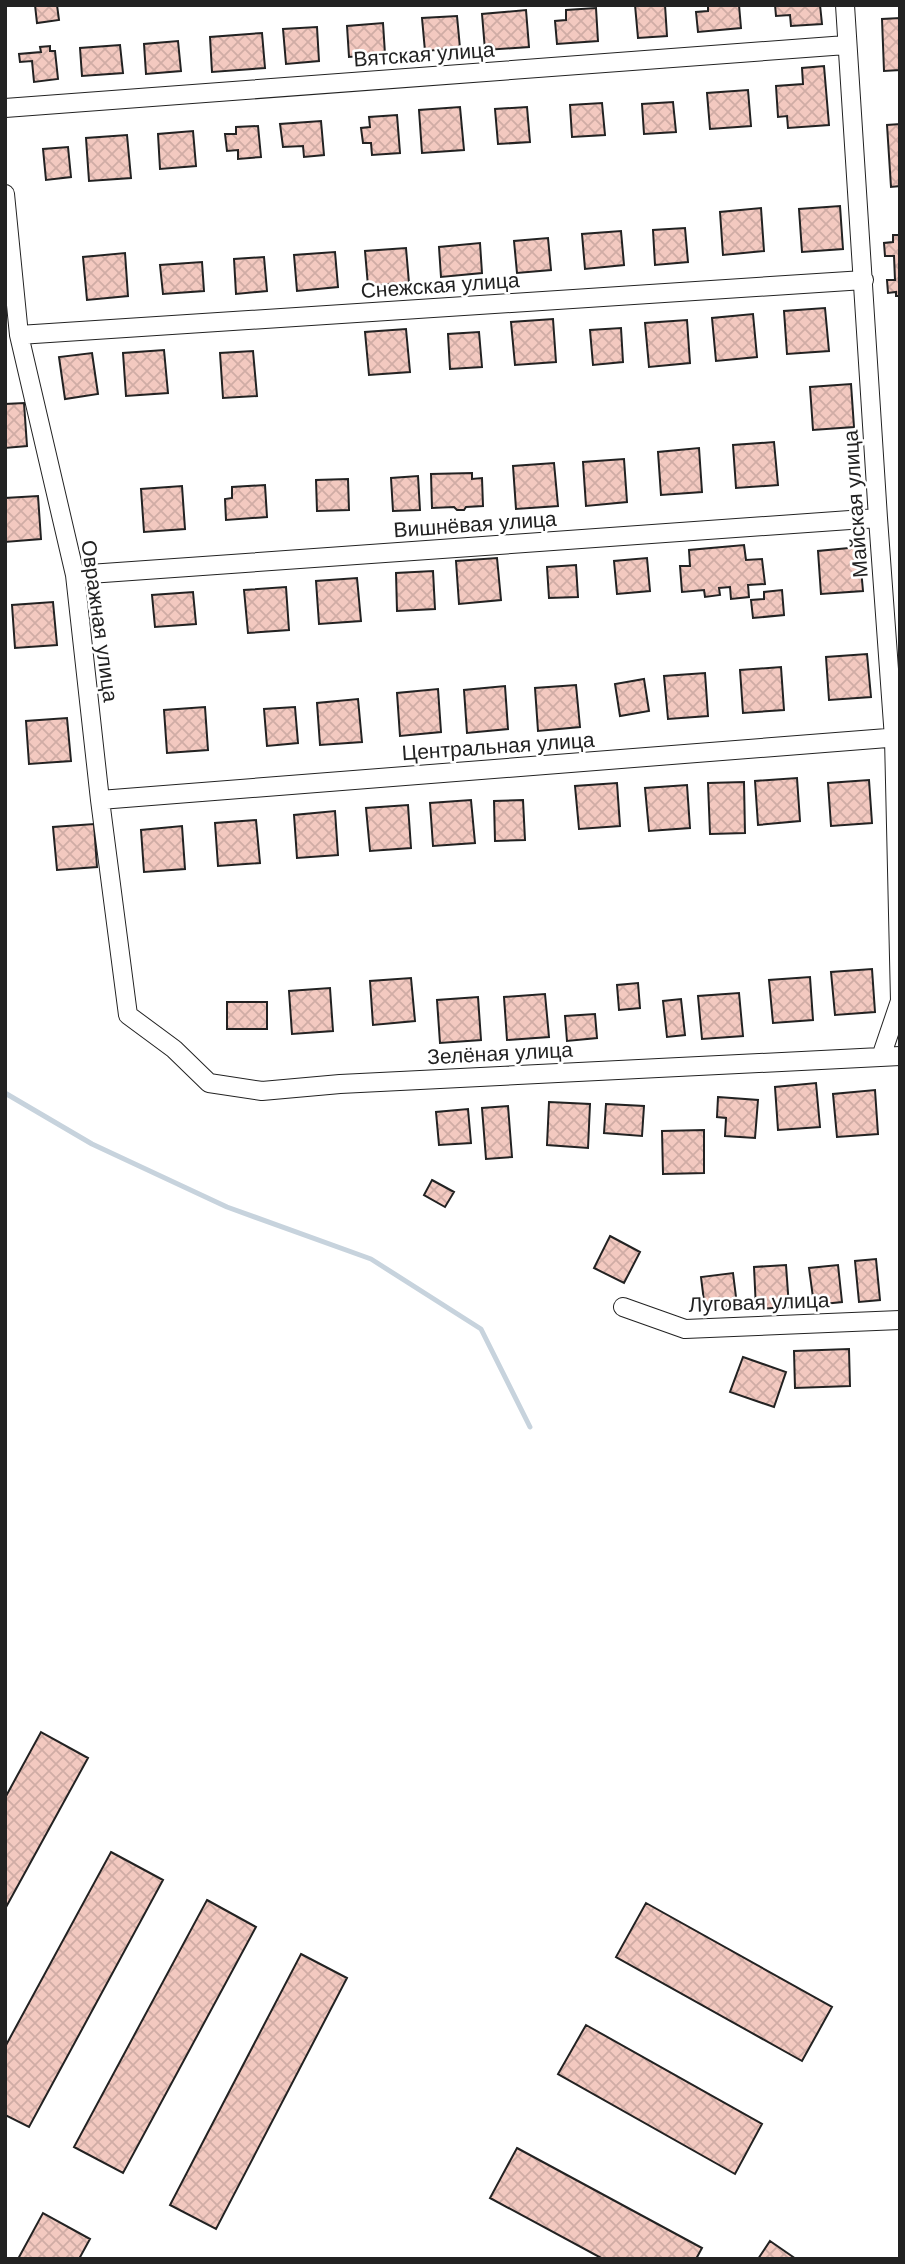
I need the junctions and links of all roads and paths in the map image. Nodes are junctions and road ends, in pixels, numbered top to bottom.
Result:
1 (845, 5) edge
2 (846, 45) junction
3 (5, 108) edge
4 (5, 194) edge
5 (864, 280) junction
6 (19, 335) junction
7 (877, 518) junction
8 (75, 575) junction
9 (897, 738) edge
10 (100, 800) junction
11 (900, 1001) edge
12 (128, 1016) joint
13 (900, 1056) edge
14 (881, 1057) junction
15 (623, 1307) dead end
16 (900, 1320) edge

1 - 2 street, Майская улица
2 - 3 street, Вятская улица
2 - 5 street, Майская улица
4 - 6 street, Овражная улица
5 - 6 street, Снежская улица
5 - 7 street, Майская улица
6 - 8 street, Овражная улица
7 - 8 street, Вишнёвая улица
7 - 9 street, Майская улица
8 - 10 street, Овражная улица
9 - 10 street, Центральная улица
9 - 11 street, Майская улица
10 - 12 street, Овражная улица
11 - 14 street
12 - 14 street, Зелёная улица
13 - 14 street, Зелёная улица
15 - 16 street, Луговая улица

